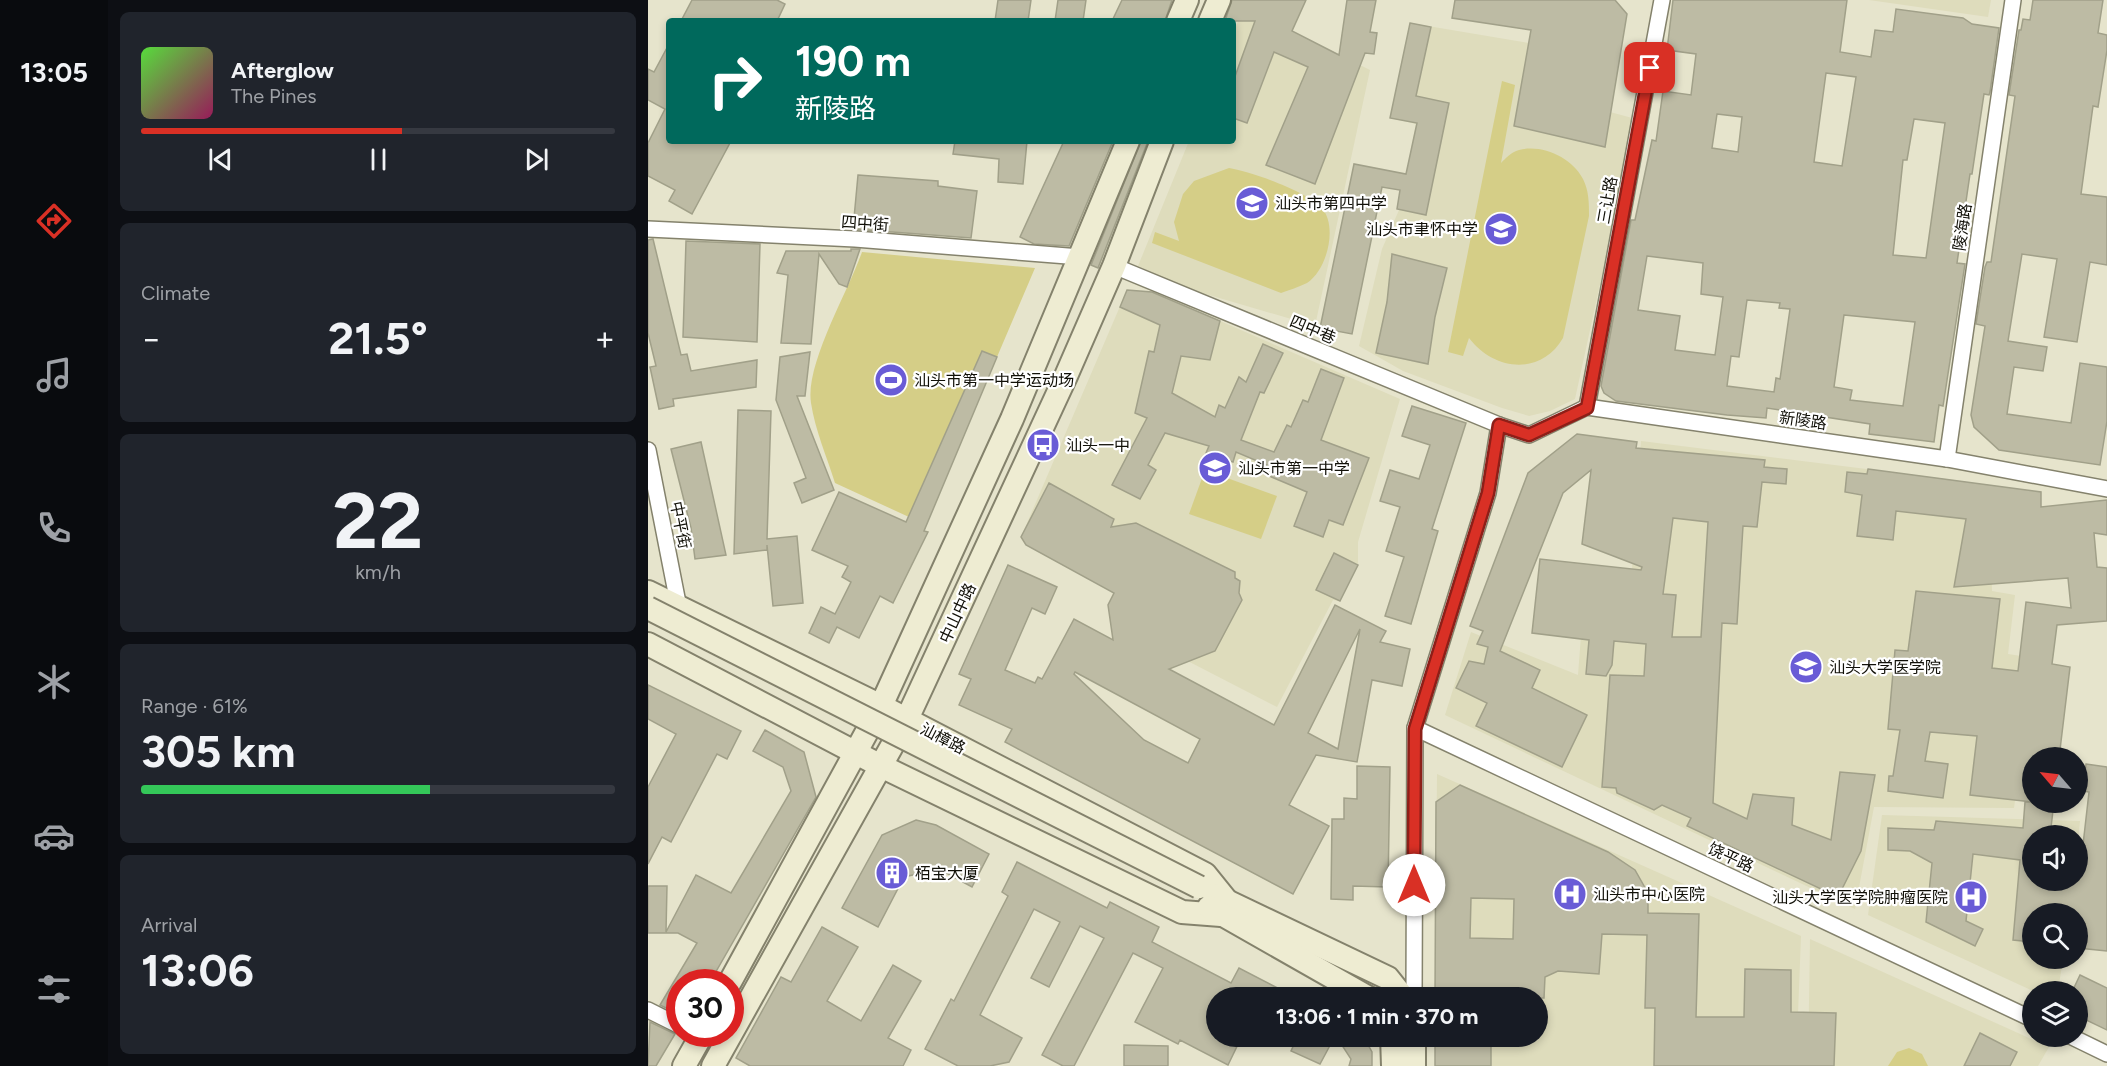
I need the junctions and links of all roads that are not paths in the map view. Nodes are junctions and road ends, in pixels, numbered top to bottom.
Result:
1 (1187, 0) edge
2 (1218, 0) edge
3 (1662, 0) edge
4 (2013, 0) edge
5 (1179, 18) edge
6 (1211, 18) edge
7 (1127, 144) edge
8 (1161, 144) edge
9 (648, 229) edge
10 (1080, 257) junction
11 (1114, 266) junction
12 (1587, 408) junction
13 (1499, 425) junction
14 (648, 450) edge
15 (1947, 459) junction
16 (2107, 489) edge
17 (648, 592) edge
18 (648, 608) edge
19 (679, 608) junction
20 (648, 623) edge
21 (648, 644) edge
22 (881, 706) junction
23 (907, 719) junction
24 (1415, 729) junction
25 (857, 753) junction
26 (881, 766) junction
27 (1196, 893) junction
28 (1224, 907) junction
29 (737, 969) edge
30 (1351, 987) edge
31 (1395, 987) edge
32 (1414, 987) edge
33 (648, 1010) edge
34 (2022, 1014) edge
35 (666, 1019) edge
36 (2088, 1045) edge
37 (693, 1047) edge
38 (1398, 1047) edge
39 (1404, 1047) edge
40 (2107, 1054) edge
41 (684, 1066) edge
42 (713, 1066) edge
43 (1393, 1066) edge
44 (1414, 1066) edge

1 - 5 street
2 - 6 street
3 - 12 street, 三让路
4 - 15 street, 陵海路
7 - 10 street, 中山中路
8 - 11 street, 中山中路
9 - 10 street, 四中街
10 - 22 street, 中山中路
11 - 13 street, 四中巷
11 - 23 street, 中山中路
12 - 13 street
12 - 15 street, 新陵路
13 - 24 street
14 - 19 street, 中平街
15 - 16 street, 新陵路
17 - 19 street, 汕樟路
18 - 27 street, 汕樟路, bridge
19 - 22 street, 汕樟路
20 - 27 street, 汕樟路
21 - 25 street, 汕樟路
22 - 23 street, 汕樟路
22 - 25 street, 中山中路
23 - 26 street, 中山中路
23 - 28 street, 汕樟路
24 - 32 street
24 - 34 street, 饶平路
25 - 26 street, 汕樟路
25 - 29 street, 中山中路
26 - 28 street, 汕樟路
26 - 42 street, 中山中路
27 - 28 street, 汕樟路
28 - 30 street, 汕樟路
28 - 31 street, 汕樟路
33 - 35 street
36 - 40 street
37 - 41 street
38 - 43 street
39 - 44 street

